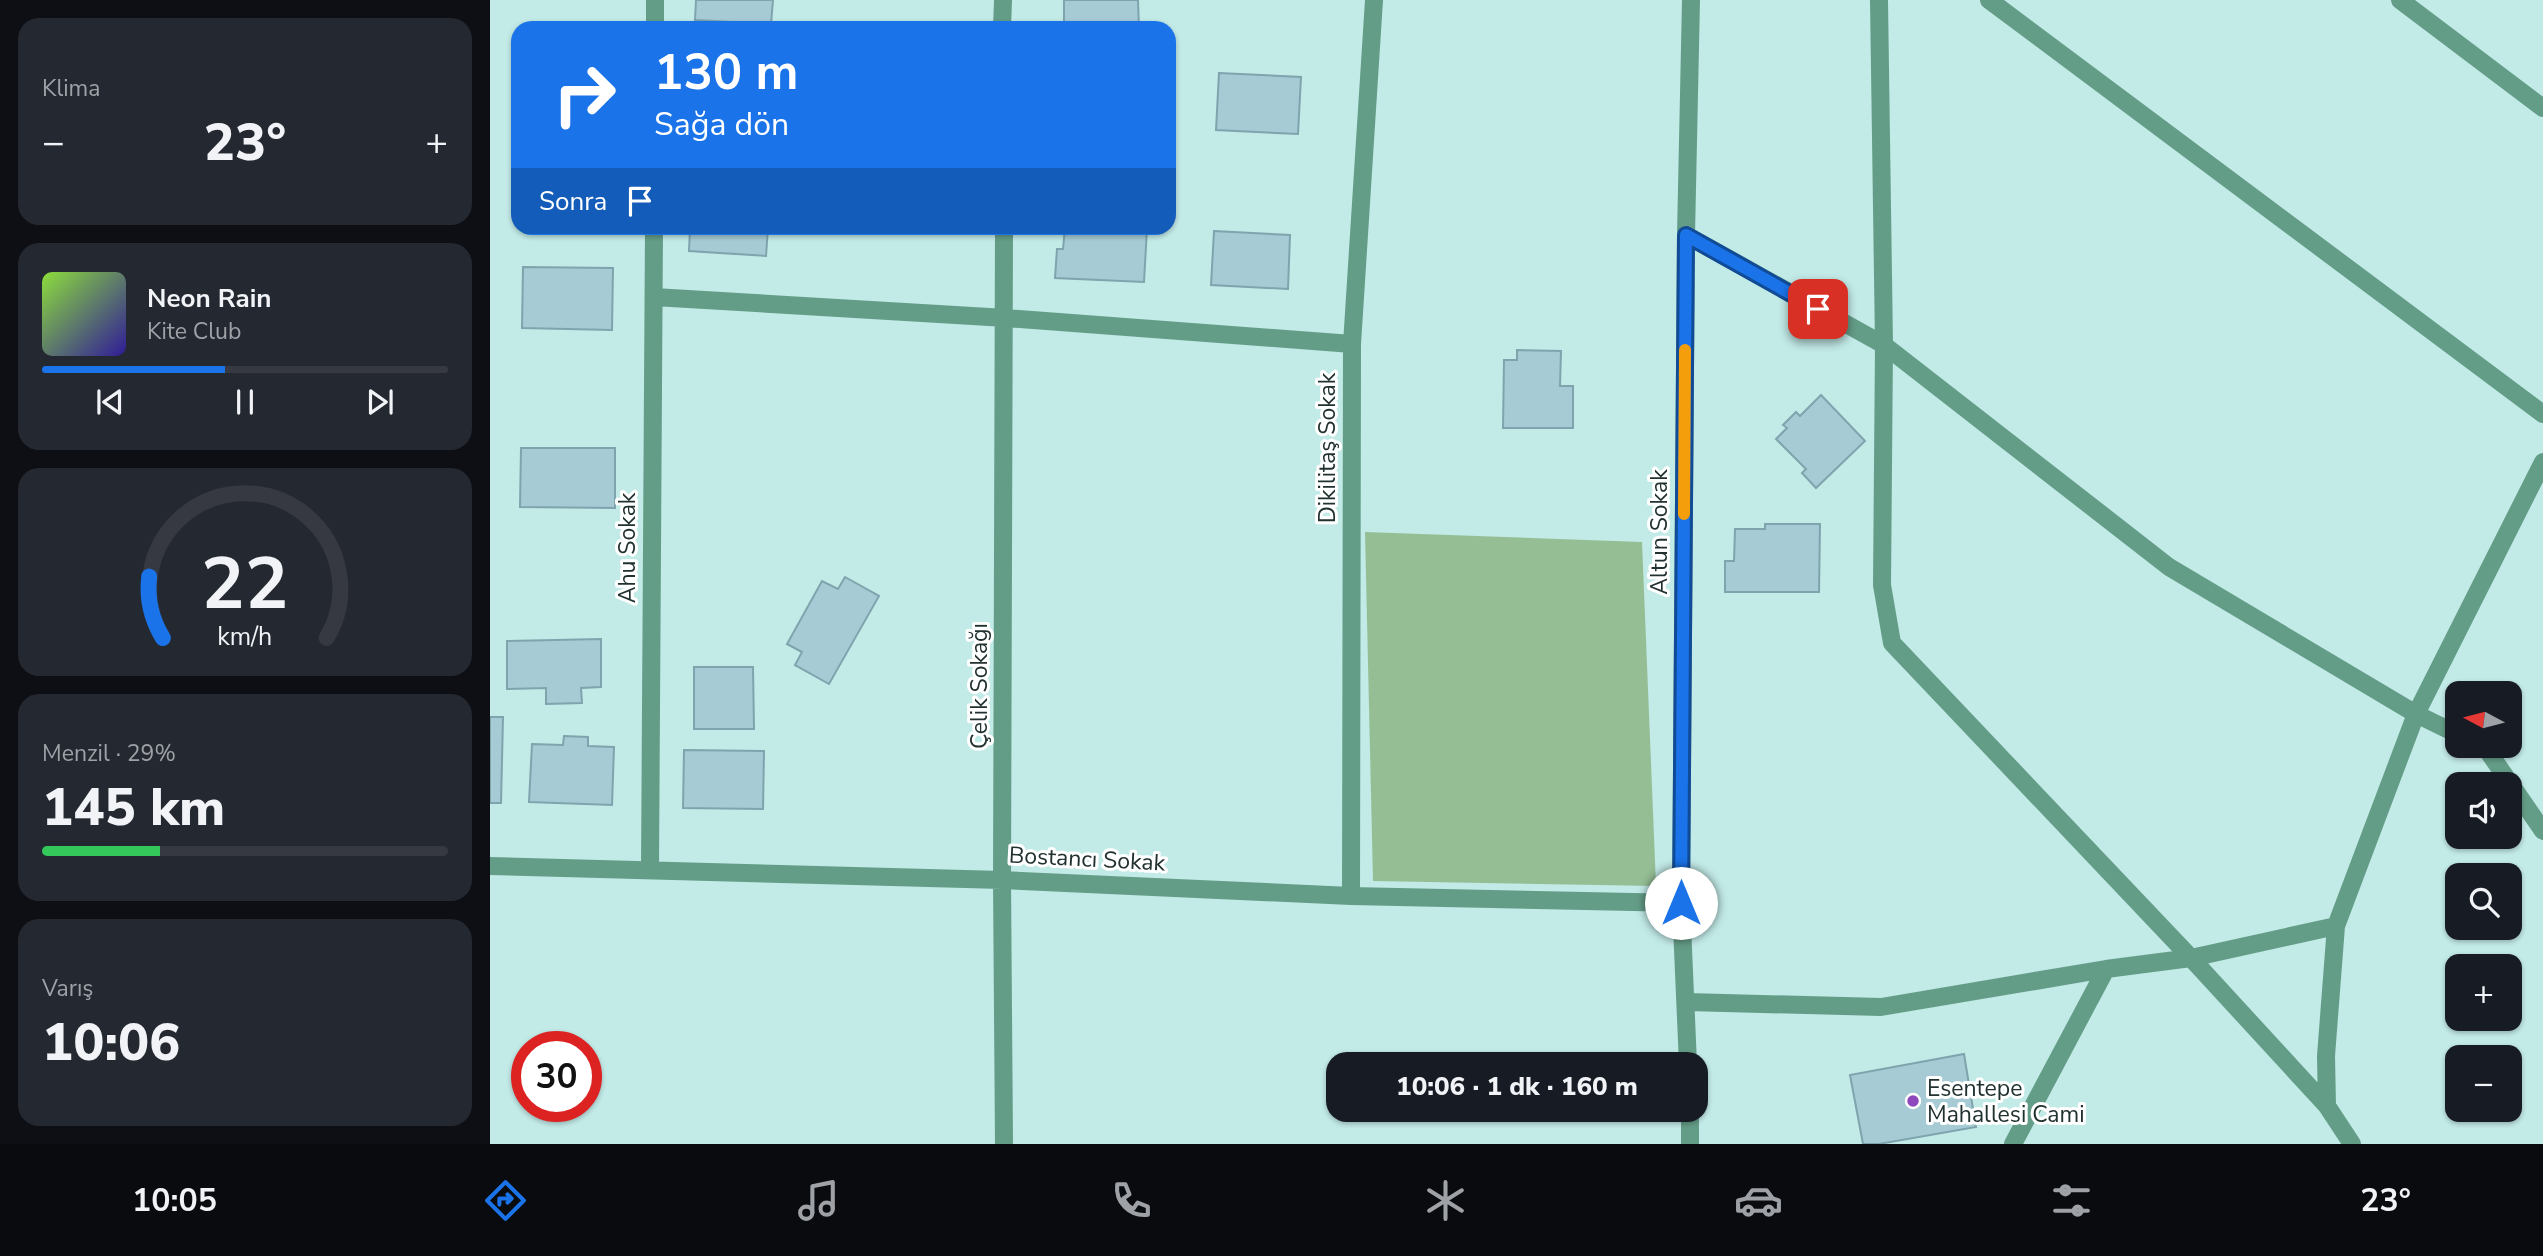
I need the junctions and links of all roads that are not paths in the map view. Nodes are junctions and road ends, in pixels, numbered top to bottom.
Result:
1 (654, 0) edge
2 (1003, 0) edge
3 (1374, 0) edge
4 (1691, 0) edge
5 (1879, 0) edge
6 (1989, 0) edge
7 (2400, 0) edge
8 (655, 21) edge
9 (1002, 21) edge
10 (2543, 108) edge
11 (654, 235) edge
12 (1004, 235) edge
13 (1686, 235) junction
14 (654, 297) junction
15 (1006, 318) junction
16 (1352, 344) junction
17 (1884, 345) junction
18 (2543, 414) edge
19 (2543, 463) edge
20 (2416, 714) junction
21 (2445, 728) edge
22 (2493, 758) edge
23 (2543, 831) edge
24 (490, 866) edge
25 (650, 869) junction
26 (1002, 880) junction
27 (1351, 896) junction
28 (1681, 903) junction
29 (2336, 926) junction
30 (2191, 958) junction
31 (2106, 969) junction
32 (1687, 1002) junction
33 (1689, 1052) edge
34 (2327, 1106) junction
35 (1690, 1122) edge
36 (1004, 1144) edge
37 (1690, 1144) edge
38 (2013, 1144) edge
39 (2353, 1144) edge

1 - 8 street
2 - 9 street
3 - 16 street, Dikilitaş Sokak
4 - 13 street, Altun Sokak
5 - 17 street
6 - 18 street
7 - 10 street
11 - 14 street, Ahu Sokak
12 - 15 street, Çelik Sokağı
13 - 17 street
13 - 28 street, Altun Sokak
14 - 15 street
14 - 25 street, Ahu Sokak
15 - 16 street
15 - 26 street, Çelik Sokağı
16 - 27 street, Dikilitaş Sokak
17 - 20 street
17 - 30 street
19 - 20 street
20 - 21 street
20 - 29 street
22 - 23 street
24 - 25 street, Bostancı Sokak
25 - 26 street, Bostancı Sokak
26 - 27 street, Bostancı Sokak
26 - 36 street, Çelik Sokağı
27 - 28 street, Bostancı Sokak
28 - 32 street, Altun Sokak
29 - 30 street
29 - 34 street
30 - 31 street
30 - 34 street
31 - 32 street
31 - 38 street
32 - 33 street, Altun Sokak
34 - 39 street
35 - 37 street

